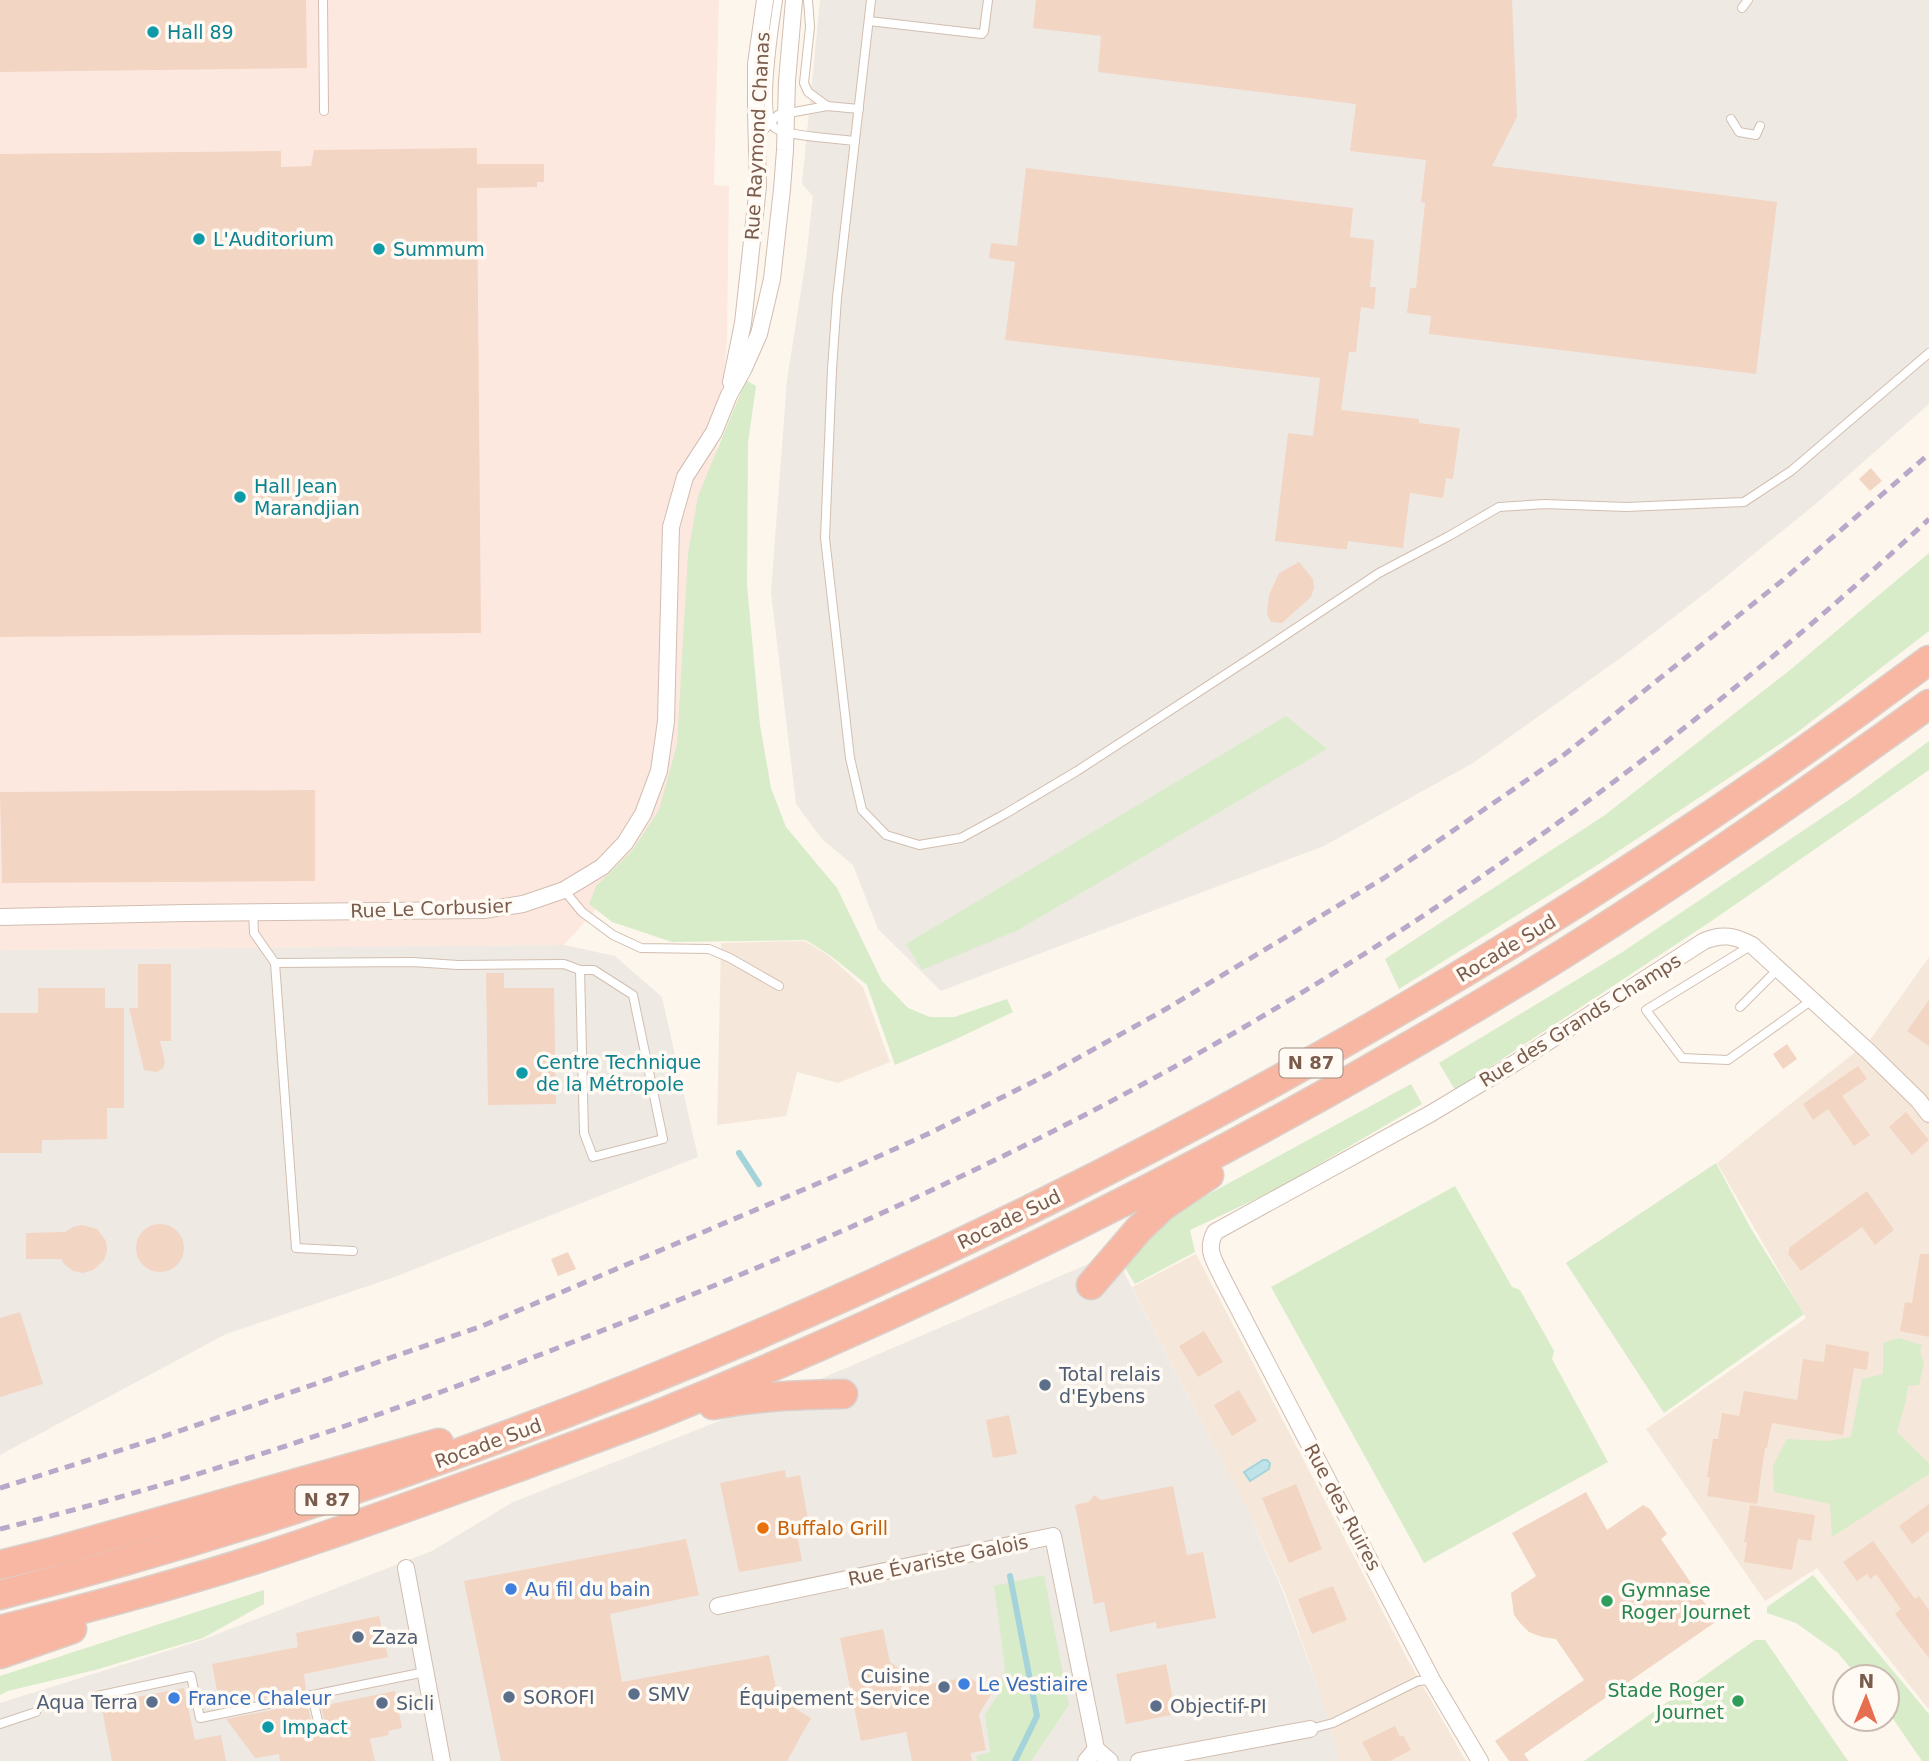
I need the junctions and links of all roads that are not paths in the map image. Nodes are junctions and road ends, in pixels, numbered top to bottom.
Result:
1 (323, 0) edge
2 (765, 0) edge
3 (778, 0) edge
4 (794, 0) edge
5 (807, 0) edge
6 (871, 0) edge
7 (988, 0) edge
8 (1748, 0) edge
9 (1742, 8) dead end
10 (869, 21) junction
11 (787, 81) junction
12 (768, 82) junction
13 (827, 106) junction
14 (859, 109) junction
15 (324, 111) dead end
16 (786, 114) junction
17 (1731, 119) dead end
18 (771, 122) junction
19 (1760, 126) dead end
20 (786, 132) junction
21 (757, 139) junction
22 (855, 141) junction
23 (1929, 353) edge
24 (729, 395) junction
25 (1929, 653) edge
26 (1929, 660) edge
27 (1871, 703) junction
28 (1929, 704) edge
29 (564, 890) junction
30 (253, 912) junction
31 (0, 917) edge
32 (1752, 945) junction
33 (275, 963) junction
34 (1779, 968) junction
35 (580, 970) junction
36 (779, 986) dead end
37 (1812, 1000) junction
38 (1740, 1007) dead end
39 (1441, 1027) junction
40 (1929, 1114) edge
41 (353, 1251) dead end
42 (1210, 1251) joint
43 (1091, 1284) dead end
44 (646, 1382) junction
45 (843, 1394) dead end
46 (651, 1417) junction
47 (318, 1539) junction
48 (0, 1565) edge
49 (406, 1567) dead end
50 (0, 1595) edge
51 (718, 1606) dead end
52 (0, 1630) edge
53 (0, 1654) edge
54 (425, 1672) junction
55 (1432, 1680) junction
56 (312, 1695) junction
57 (97, 1696) dead end
58 (36, 1712) dead end
59 (0, 1724) edge
60 (320, 1730) dead end
61 (1310, 1730) joint
62 (1091, 1755) edge
63 (442, 1761) edge
64 (1110, 1761) edge
65 (1139, 1761) edge
66 (1479, 1761) edge

1 - 15 lane
2 - 21 street, Rue Raymond Chanas
3 - 12 lane
4 - 11 street, Rue Raymond Chanas
5 - 13 lane
6 - 10 lane
7 - 10 lane
8 - 9 lane
10 - 14 lane
11 - 12 lane
11 - 16 street, Rue Raymond Chanas
12 - 18 lane
13 - 14 lane
13 - 16 lane
14 - 22 lane
16 - 18 lane
16 - 20 street, Rue Raymond Chanas
17 - 19 lane
18 - 20 lane
18 - 21 lane
20 - 22 lane
20 - 24 street, Rue Raymond Chanas
21 - 24 street, Rue Raymond Chanas
22 - 23 lane
24 - 29 street, Rue Le Corbusier
25 - 27 highway
26 - 27 highway, Rocade Sud / N 87
27 - 44 highway, Rocade Sud / N 87
28 - 39 highway, Rocade Sud / N 87
29 - 30 street, Rue Le Corbusier
29 - 36 lane
30 - 31 street, Rue Le Corbusier
30 - 33 lane
32 - 34 street, Rue des Grands Champs
32 - 37 lane
32 - 42 street, Rue des Grands Champs
33 - 35 lane
33 - 41 lane
34 - 37 street, Rue des Grands Champs
34 - 38 lane
35 - 35 lane
37 - 40 street, Rue des Grands Champs
39 - 43 highway, N 87
39 - 46 highway, Rocade Sud / N 87
42 - 55 street, Rue des Ruires
44 - 48 highway
44 - 50 highway, Rocade Sud / N 87
45 - 46 highway
46 - 47 highway, Rocade Sud / N 87
47 - 52 highway, Rocade Sud / N 87
47 - 53 highway
49 - 54 street
51 - 62 street, Rue Évariste Galois
54 - 56 lane
54 - 63 street
55 - 61 lane
55 - 66 street, Rue des Ruires
56 - 57 lane
56 - 60 lane
58 - 59 lane
61 - 65 street
62 - 64 street

